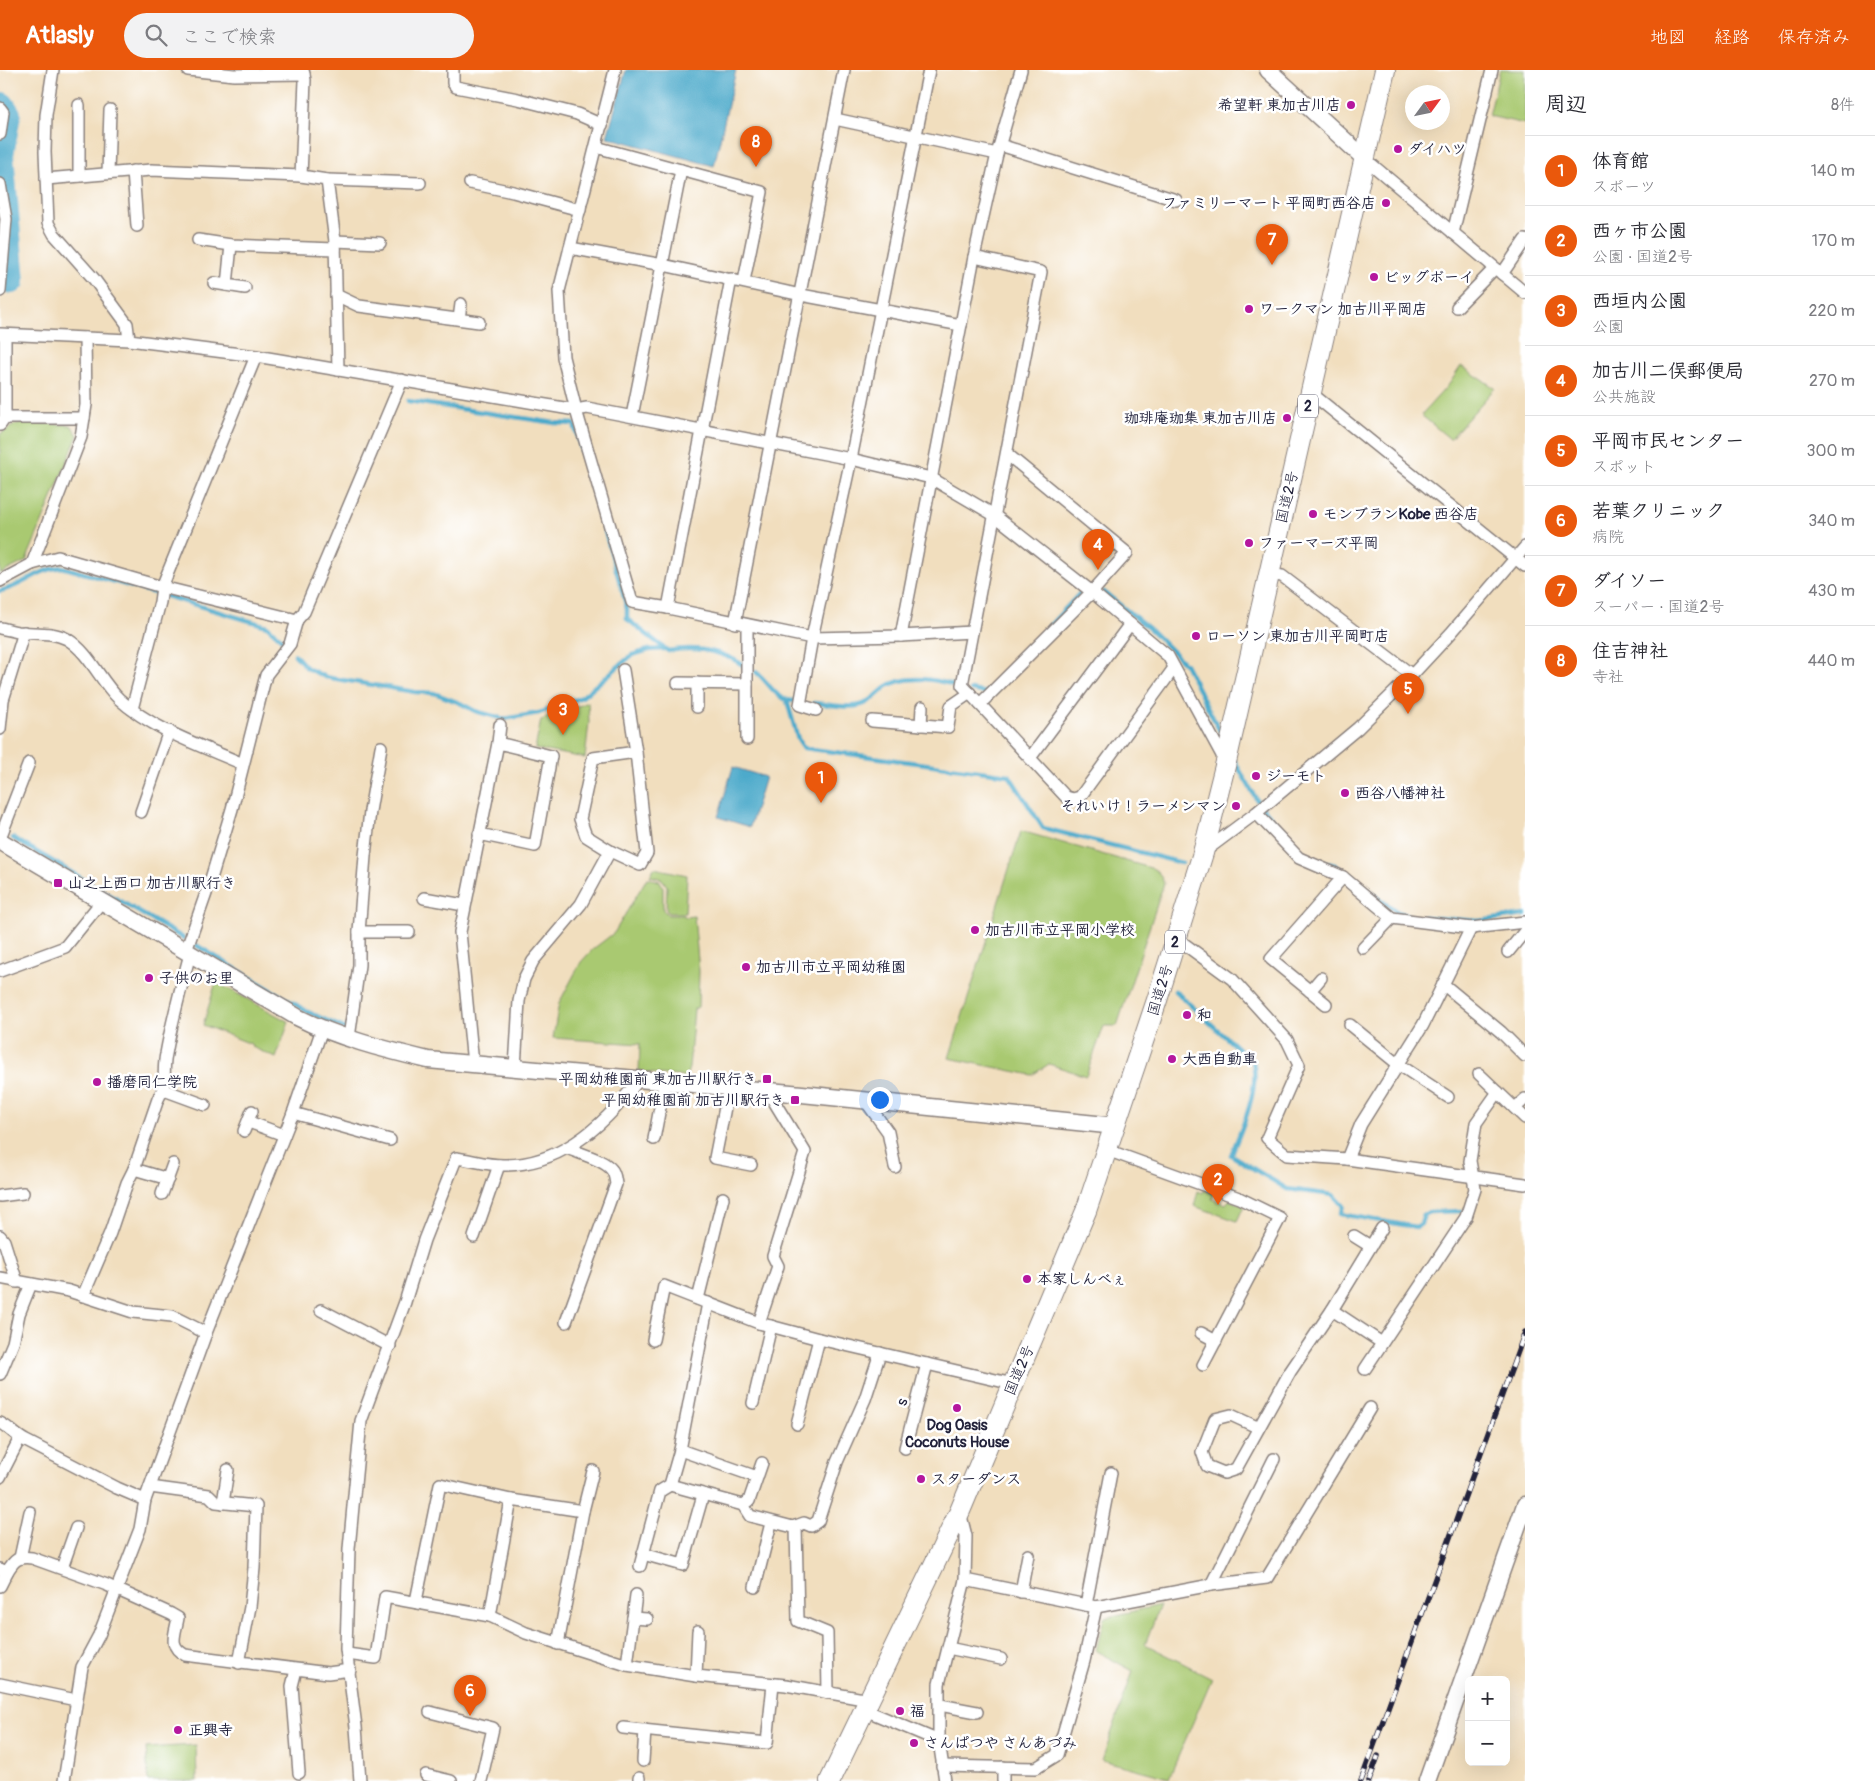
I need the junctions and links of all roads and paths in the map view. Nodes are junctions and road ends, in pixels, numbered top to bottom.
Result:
1 (53, 70) edge
2 (188, 70) edge
3 (453, 70) edge
4 (615, 70) edge
5 (844, 70) edge
6 (929, 70) edge
7 (1021, 70) edge
8 (1268, 70) edge
9 (1385, 70) edge
10 (1492, 70) edge
11 (303, 72) edge
12 (79, 105) dead end
13 (0, 108) edge
14 (110, 110) dead end
15 (835, 119) junction
16 (602, 124) junction
17 (0, 134) edge
18 (916, 137) junction
19 (596, 147) junction
20 (998, 150) junction
21 (1364, 158) junction
22 (681, 170) junction
23 (133, 171) junction
24 (108, 174) junction
25 (79, 176) junction
26 (301, 176) junction
27 (46, 179) junction
28 (327, 180) junction
29 (420, 183) dead end
30 (470, 183) dead end
31 (0, 184) edge
32 (1176, 200) dead end
33 (580, 210) junction
34 (2, 212) edge
35 (137, 226) dead end
36 (1453, 233) junction
37 (198, 240) dead end
38 (1525, 240) edge
39 (380, 243) dead end
40 (231, 245) junction
41 (335, 245) junction
42 (570, 248) junction
43 (974, 257) junction
44 (663, 265) junction
45 (1498, 271) junction
46 (731, 279) junction
47 (744, 281) junction
48 (214, 283) dead end
49 (227, 285) junction
50 (245, 288) dead end
51 (0, 291) edge
52 (1525, 293) edge
53 (801, 294) junction
54 (336, 295) junction
55 (461, 304) dead end
56 (1457, 307) dead end
57 (880, 309) junction
58 (459, 320) junction
59 (478, 322) dead end
60 (961, 325) junction
61 (3, 335) edge
62 (85, 338) junction
63 (129, 340) junction
64 (256, 356) junction
65 (338, 370) junction
66 (402, 380) junction
67 (1311, 393) junction
68 (576, 410) junction
69 (632, 416) junction
70 (84, 418) junction
71 (3, 422) edge
72 (703, 431) junction
73 (771, 444) junction
74 (1007, 454) junction
75 (851, 459) junction
76 (931, 478) junction
77 (994, 515) junction
78 (1525, 547) edge
79 (1521, 562) edge
80 (32, 564) junction
81 (1269, 574) junction
82 (0, 581) edge
83 (162, 587) junction
84 (1092, 592) junction
85 (668, 608) junction
86 (297, 620) junction
87 (741, 624) junction
88 (1130, 624) junction
89 (0, 628) edge
90 (24, 632) junction
91 (972, 632) junction
92 (901, 636) junction
93 (812, 638) junction
94 (1174, 668) junction
95 (623, 670) dead end
96 (1412, 675) junction
97 (678, 683) dead end
98 (697, 683) junction
99 (746, 684) junction
100 (970, 693) junction
101 (980, 704) junction
102 (697, 707) dead end
103 (922, 707) dead end
104 (132, 709) junction
105 (816, 710) dead end
106 (872, 721) dead end
107 (921, 724) junction
108 (500, 725) dead end
109 (0, 729) edge
110 (169, 731) junction
111 (747, 739) dead end
112 (498, 743) junction
113 (381, 747) dead end
114 (636, 752) junction
115 (1228, 754) junction
116 (1030, 758) junction
117 (29, 763) dead end
118 (243, 764) junction
119 (1260, 809) junction
120 (141, 812) dead end
121 (479, 834) junction
122 (0, 840) edge
123 (610, 851) junction
124 (1203, 853) junction
125 (1343, 878) junction
126 (424, 898) dead end
127 (102, 901) junction
128 (464, 905) junction
129 (1392, 918) junction
130 (1525, 922) edge
131 (1470, 928) junction
132 (1525, 931) edge
133 (359, 932) junction
134 (409, 932) dead end
135 (1176, 938) junction
136 (1363, 948) dead end
137 (1508, 952) dead end
138 (188, 953) junction
139 (0, 971) edge
140 (1321, 978) dead end
141 (1443, 984) junction
142 (1310, 991) junction
143 (1326, 1004) dead end
144 (1350, 1025) dead end
145 (322, 1030) junction
146 (349, 1038) junction
147 (1525, 1056) edge
148 (473, 1064) junction
149 (1398, 1064) junction
150 (515, 1068) junction
151 (1479, 1074) dead end
152 (639, 1079) junction
153 (665, 1081) junction
154 (729, 1087) junction
155 (164, 1090) junction
156 (766, 1090) junction
157 (1498, 1092) junction
158 (1448, 1097) dead end
159 (1525, 1099) edge
160 (865, 1100) junction
161 (205, 1105) dead end
162 (1515, 1108) junction
163 (293, 1113) junction
164 (1525, 1118) edge
165 (248, 1121) dead end
166 (1116, 1126) junction
167 (284, 1135) junction
168 (654, 1139) dead end
169 (390, 1140) dead end
170 (567, 1148) junction
171 (1107, 1150) junction
172 (1347, 1159) junction
173 (173, 1164) dead end
174 (751, 1164) dead end
175 (499, 1165) junction
176 (895, 1167) dead end
177 (134, 1169) junction
178 (1473, 1177) junction
179 (168, 1179) junction
180 (1525, 1184) edge
181 (23, 1193) dead end
182 (162, 1194) dead end
183 (0, 1196) edge
184 (723, 1198) dead end
185 (1382, 1228) dead end
186 (0, 1236) edge
187 (474, 1236) dead end
188 (1354, 1236) dead end
189 (1370, 1246) junction
190 (0, 1278) edge
191 (17, 1282) junction
192 (31, 1284) junction
193 (83, 1296) junction
194 (704, 1301) junction
195 (320, 1310) dead end
196 (1332, 1310) junction
197 (566, 1322) dead end
198 (759, 1323) junction
199 (771, 1326) junction
200 (206, 1333) junction
201 (1201, 1333) dead end
202 (819, 1339) junction
203 (653, 1340) dead end
204 (1216, 1341) junction
205 (1382, 1343) junction
206 (390, 1346) junction
207 (880, 1353) junction
208 (927, 1364) junction
209 (1203, 1365) dead end
210 (1365, 1369) dead end
211 (0, 1374) edge
212 (1013, 1384) junction
213 (753, 1403) dead end
214 (1370, 1408) dead end
215 (0, 1423) edge
216 (797, 1424) dead end
217 (1259, 1428) junction
218 (20, 1438) junction
219 (905, 1448) dead end
220 (680, 1450) junction
221 (1274, 1459) dead end
222 (762, 1463) dead end
223 (228, 1470) dead end
224 (593, 1471) dead end
225 (1111, 1473) dead end
226 (0, 1477) edge
227 (756, 1477) junction
228 (670, 1485) junction
229 (150, 1487) junction
230 (702, 1495) junction
231 (145, 1500) junction
232 (511, 1500) junction
233 (223, 1503) junction
234 (743, 1505) junction
235 (1525, 1505) edge
236 (583, 1511) junction
237 (960, 1511) junction
238 (30, 1512) dead end
239 (771, 1523) junction
240 (796, 1526) junction
241 (76, 1528) dead end
242 (644, 1554) junction
243 (1028, 1554) dead end
244 (20, 1558) junction
245 (640, 1566) dead end
246 (62, 1568) junction
247 (3, 1571) edge
248 (964, 1580) junction
249 (1211, 1585) junction
250 (0, 1586) edge
251 (755, 1587) dead end
252 (116, 1591) junction
253 (1022, 1592) junction
254 (636, 1595) dead end
255 (416, 1601) junction
256 (1091, 1606) junction
257 (490, 1616) junction
258 (633, 1618) junction
259 (647, 1619) dead end
260 (698, 1632) dead end
261 (558, 1644) junction
262 (948, 1648) junction
263 (347, 1654) junction
264 (1001, 1659) dead end
265 (239, 1663) junction
266 (627, 1665) junction
267 (296, 1670) junction
268 (350, 1670) junction
269 (696, 1676) junction
270 (0, 1684) edge
271 (773, 1684) junction
272 (828, 1693) junction
273 (76, 1700) junction
274 (867, 1705) junction
275 (940, 1705) junction
276 (430, 1712) dead end
277 (977, 1712) dead end
278 (623, 1728) dead end
279 (645, 1730) junction
280 (939, 1742) junction
281 (643, 1760) dead end
282 (942, 1766) junction
283 (1003, 1767) junction
284 (299, 1773) dead end
285 (426, 1775) dead end
286 (64, 1781) edge
287 (360, 1781) edge
288 (451, 1781) edge
289 (481, 1781) edge
290 (830, 1781) edge
291 (945, 1781) edge
292 (1003, 1781) edge
293 (1428, 1781) edge

1 - 27 street
2 - 11 street
3 - 16 street
4 - 16 street
5 - 15 street
6 - 18 street
7 - 20 street
8 - 21 street
9 - 21 highway, 国道2号 / 2
10 - 36 street
11 - 26 street
12 - 25 street
13 - 17 street
14 - 24 street
15 - 18 street
15 - 53 street
16 - 19 street
18 - 20 street
18 - 57 street
19 - 22 street
19 - 33 street
20 - 32 street
20 - 43 street
21 - 36 street
21 - 67 highway, 国道2号 / 2
22 - 44 street
22 - 47 street
23 - 24 street
23 - 26 street
23 - 35 street
24 - 25 street
25 - 27 street
26 - 28 street
27 - 63 street
28 - 29 street
28 - 41 street
30 - 33 street
31 - 34 street
33 - 42 street
34 - 51 street
36 - 45 street
37 - 40 street
38 - 45 street
39 - 41 street
40 - 41 street
40 - 49 street
41 - 54 street
42 - 44 street
42 - 68 street
43 - 60 street
43 - 74 street
44 - 46 street
44 - 69 street
45 - 52 street
45 - 56 street
46 - 47 street
46 - 72 street
47 - 53 street
48 - 49 street
49 - 50 street
53 - 57 street
53 - 73 street
54 - 58 street
54 - 65 street
55 - 58 street
57 - 60 street
57 - 75 street
58 - 59 street
60 - 76 street
61 - 62 street
61 - 71 street
62 - 63 street
62 - 70 street
63 - 64 street
64 - 65 street
64 - 83 street
65 - 66 street
66 - 68 street
66 - 86 street
67 - 79 street
67 - 81 highway, 国道2号 / 2
68 - 69 street
68 - 85 street
69 - 72 street
70 - 71 street
70 - 80 street
72 - 73 street
72 - 85 street
73 - 75 street
73 - 87 street
74 - 77 street
74 - 84 street
75 - 76 street
75 - 93 street
76 - 77 street
76 - 92 street
77 - 84 street
77 - 91 street
78 - 79 street
79 - 96 street
80 - 82 street
80 - 83 street
81 - 96 street
81 - 115 highway, 国道2号 / 2
83 - 86 street
83 - 104 street
84 - 88 street
84 - 101 street
85 - 87 street
86 - 118 street
87 - 93 street
87 - 99 street
88 - 94 street
88 - 116 street
89 - 90 street
90 - 104 street
90 - 109 street
91 - 92 street
91 - 100 street
92 - 93 street
93 - 105 street
94 - 115 street
94 - 116 street
95 - 114 street
96 - 119 street
97 - 98 street
98 - 99 street
98 - 102 street
99 - 111 street
100 - 101 street
100 - 107 street
101 - 116 street
103 - 107 street
104 - 110 street
106 - 107 street
108 - 112 street
110 - 118 street
110 - 120 street
112 - 121 street
112 - 121 street
113 - 133 street
114 - 123 street
114 - 123 street
115 - 124 highway, 国道2号 / 2
117 - 122 street
118 - 138 street
119 - 124 street
119 - 125 street
121 - 128 street
122 - 127 street
123 - 150 street
124 - 135 highway, 国道2号 / 2
125 - 129 street
125 - 142 street
126 - 128 street
127 - 138 street
127 - 139 street
128 - 148 street
129 - 131 street
129 - 136 street
130 - 131 street
131 - 141 street
132 - 137 street
133 - 134 street
133 - 146 street
135 - 166 highway, 国道2号 / 2
135 - 172 street
138 - 145 street
138 - 155 street
140 - 142 street
141 - 147 street
141 - 149 street
142 - 143 street
144 - 149 street
145 - 146 street
145 - 163 street
146 - 148 street
148 - 150 street
149 - 158 street
149 - 172 street
150 - 152 street
151 - 157 street
152 - 153 street
152 - 170 street
153 - 154 street
153 - 168 street
154 - 156 street
154 - 174 street
155 - 161 street
155 - 177 street
156 - 160 street
156 - 198 street
157 - 162 street
157 - 178 street
159 - 162 street
160 - 166 street
160 - 176 street
162 - 164 street
163 - 167 street
163 - 169 street
165 - 167 street
166 - 171 highway, 国道2号 / 2
167 - 200 street
170 - 175 street
170 - 197 street
171 - 204 street
171 - 212 highway, 国道2号 / 2
172 - 178 street
173 - 179 street
175 - 187 street
175 - 206 street
177 - 179 street
177 - 193 street
178 - 180 street
178 - 205 street
179 - 182 street
181 - 183 street
184 - 194 street
185 - 189 street
186 - 191 street
188 - 189 street
189 - 196 street
190 - 191 street
191 - 192 street
192 - 193 street
192 - 211 street
193 - 200 street
194 - 198 street
194 - 203 street
194 - 220 street
195 - 206 street
196 - 205 street
196 - 217 street
198 - 199 street
199 - 202 street
199 - 213 street
200 - 229 street
201 - 204 street
202 - 207 street
202 - 216 street
204 - 209 street
205 - 210 street
206 - 263 street
207 - 208 street
207 - 240 street
208 - 212 street
208 - 219 street, s
212 - 237 highway, 国道2号 / 2
214 - 249 street
215 - 218 street
217 - 217 street
218 - 226 street
218 - 231 street
220 - 227 street
220 - 228 street
221 - 249 street
222 - 227 street
223 - 233 street
224 - 236 street
225 - 256 street
227 - 234 street
228 - 230 street
228 - 242 street
229 - 231 street
229 - 233 street
230 - 234 street
230 - 242 street
231 - 252 street
232 - 236 street
232 - 255 street
232 - 257 street
233 - 265 street
234 - 239 street
235 - 293 street
236 - 261 street
237 - 248 street
237 - 274 highway, 国道2号 / 2
238 - 244 street
239 - 240 street
239 - 251 street
240 - 272 street
241 - 246 street
242 - 245 street
243 - 253 street
244 - 246 street
244 - 247 street
246 - 252 street
247 - 250 street
248 - 253 street
248 - 262 street
249 - 256 street
252 - 265 street
252 - 273 street
253 - 256 street
254 - 258 street
255 - 257 street
255 - 263 street
256 - 283 street
257 - 261 street
258 - 259 street
258 - 266 street
260 - 269 street
261 - 266 street
262 - 264 street
262 - 275 street
263 - 268 street
265 - 267 street
266 - 269 street
267 - 268 street
267 - 284 street
268 - 287 street
269 - 271 street
270 - 273 street
271 - 272 street
271 - 279 street
272 - 274 street
273 - 286 street
274 - 280 street
274 - 290 highway, 国道2号 / 2
275 - 277 street
275 - 280 street
276 - 289 street
278 - 279 street
279 - 281 street
280 - 282 street
282 - 283 street
282 - 291 street
283 - 292 street
285 - 288 street

